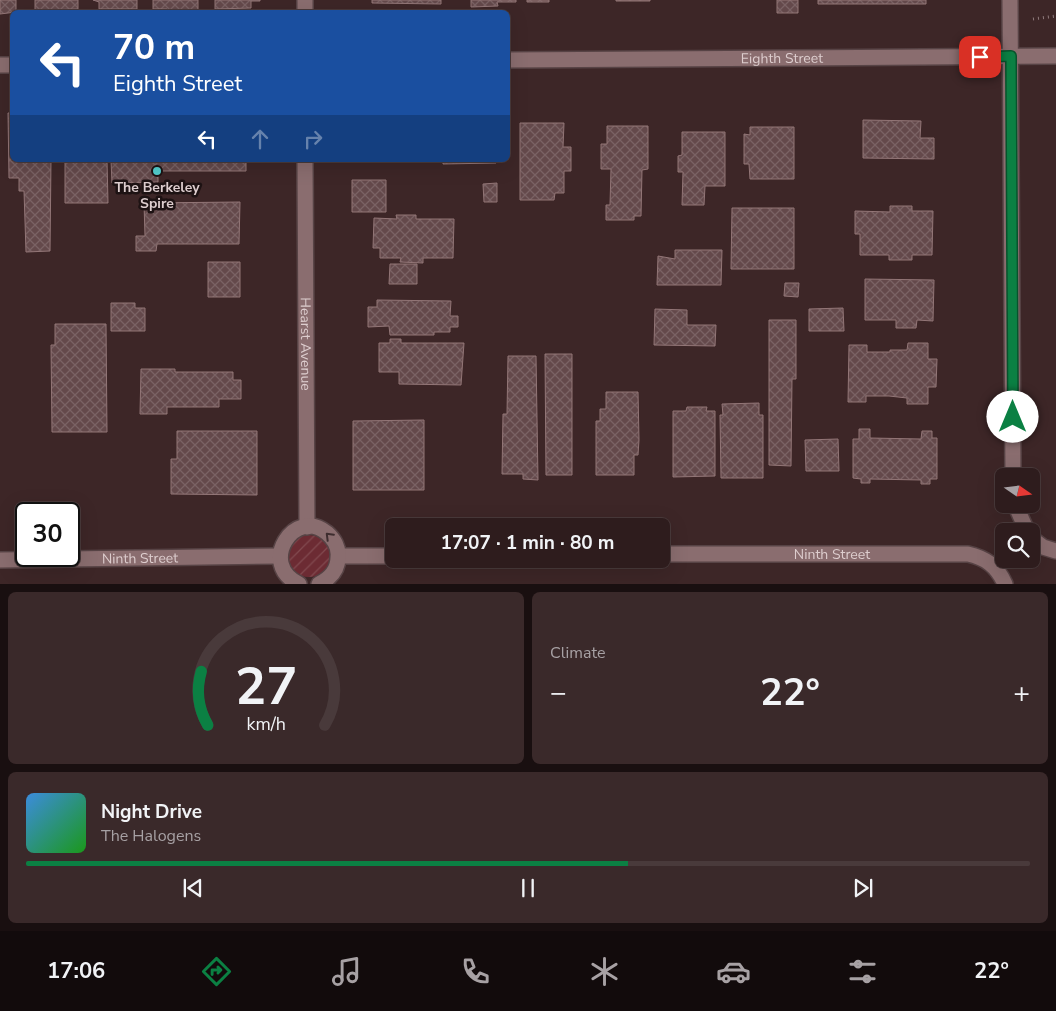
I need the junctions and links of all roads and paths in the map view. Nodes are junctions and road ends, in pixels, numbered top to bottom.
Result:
1 (1010, 0) edge
2 (1011, 56) junction
3 (1056, 56) edge
4 (510, 60) edge
5 (306, 162) edge
6 (1013, 468) edge
7 (308, 527) junction
8 (1040, 545) edge
9 (1056, 551) edge
10 (670, 554) edge
11 (280, 556) junction
12 (338, 556) junction
13 (385, 556) edge
14 (0, 560) edge
15 (1002, 577) edge
16 (299, 584) edge
17 (319, 584) edge

1 - 2 street
2 - 3 street, Eighth Street
2 - 4 street, Eighth Street
2 - 6 street
5 - 7 street, Hearst Avenue
7 - 11 street
12 -> 7 street
8 - 9 street
10 - 15 street, Ninth Street
11 - 14 street, Ninth Street
11 - 16 street
12 - 13 street
12 - 17 street

